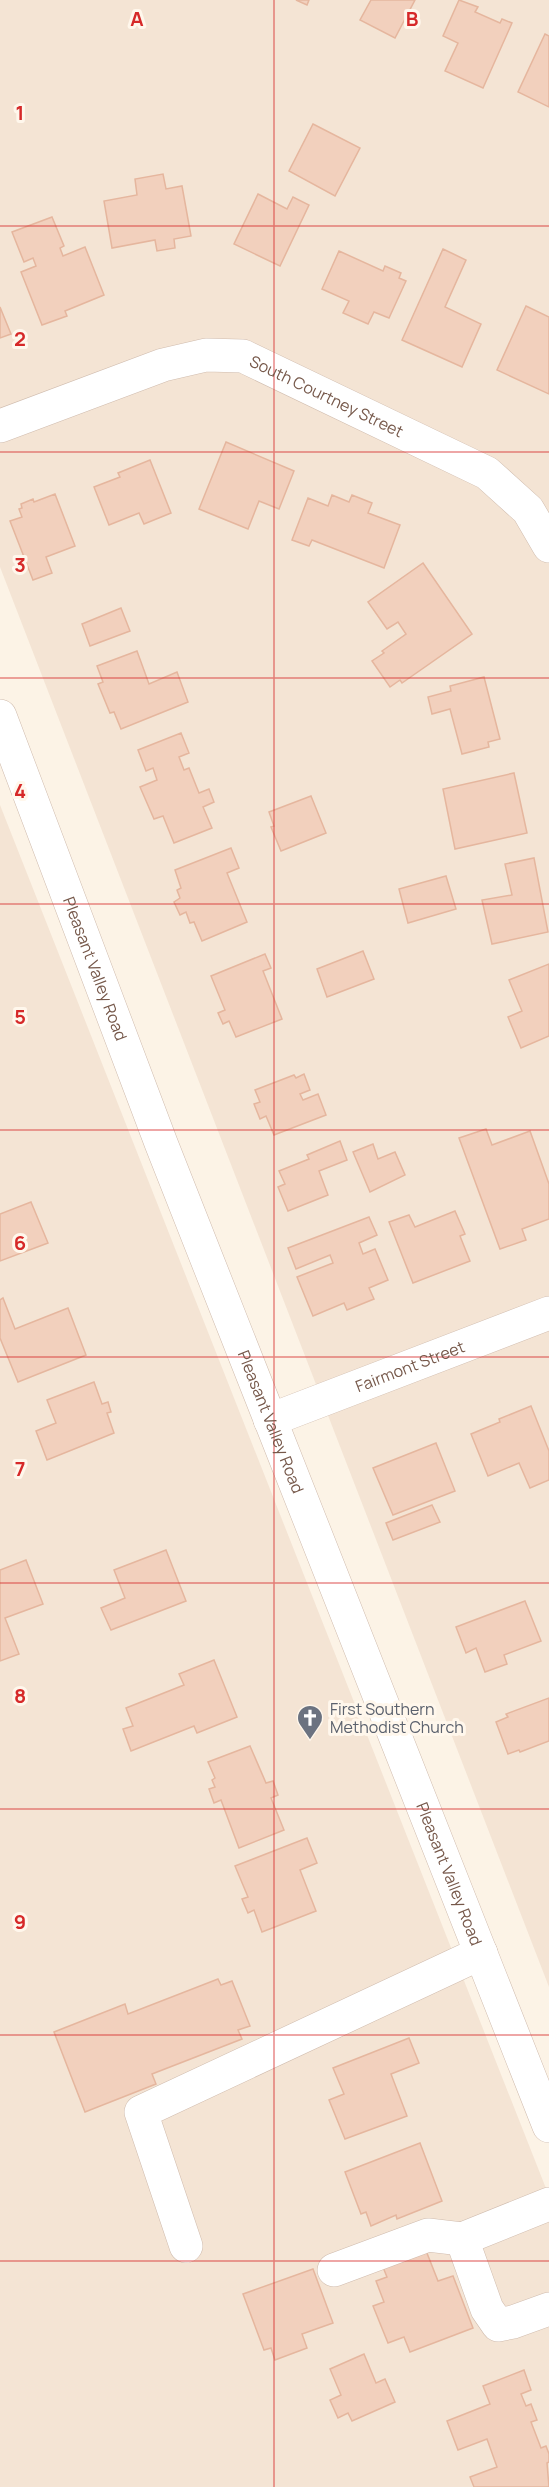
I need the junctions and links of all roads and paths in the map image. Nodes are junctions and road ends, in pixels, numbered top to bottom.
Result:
1 (0, 426) edge
2 (549, 546) edge
3 (0, 716) edge
4 (549, 1313) edge
5 (270, 1420) junction
6 (481, 1953) junction
7 (549, 2126) edge
8 (549, 2204) edge
9 (462, 2239) junction
10 (186, 2246) dead end
11 (334, 2270) dead end
12 (549, 2310) edge

1 - 2 street, South Courtney Street
3 - 5 street, Pleasant Valley Road
4 - 5 street, Fairmont Street
5 - 6 street, Pleasant Valley Road
6 - 7 street, Pleasant Valley Road
6 - 10 street
8 - 9 street
9 - 11 street
9 - 12 street

